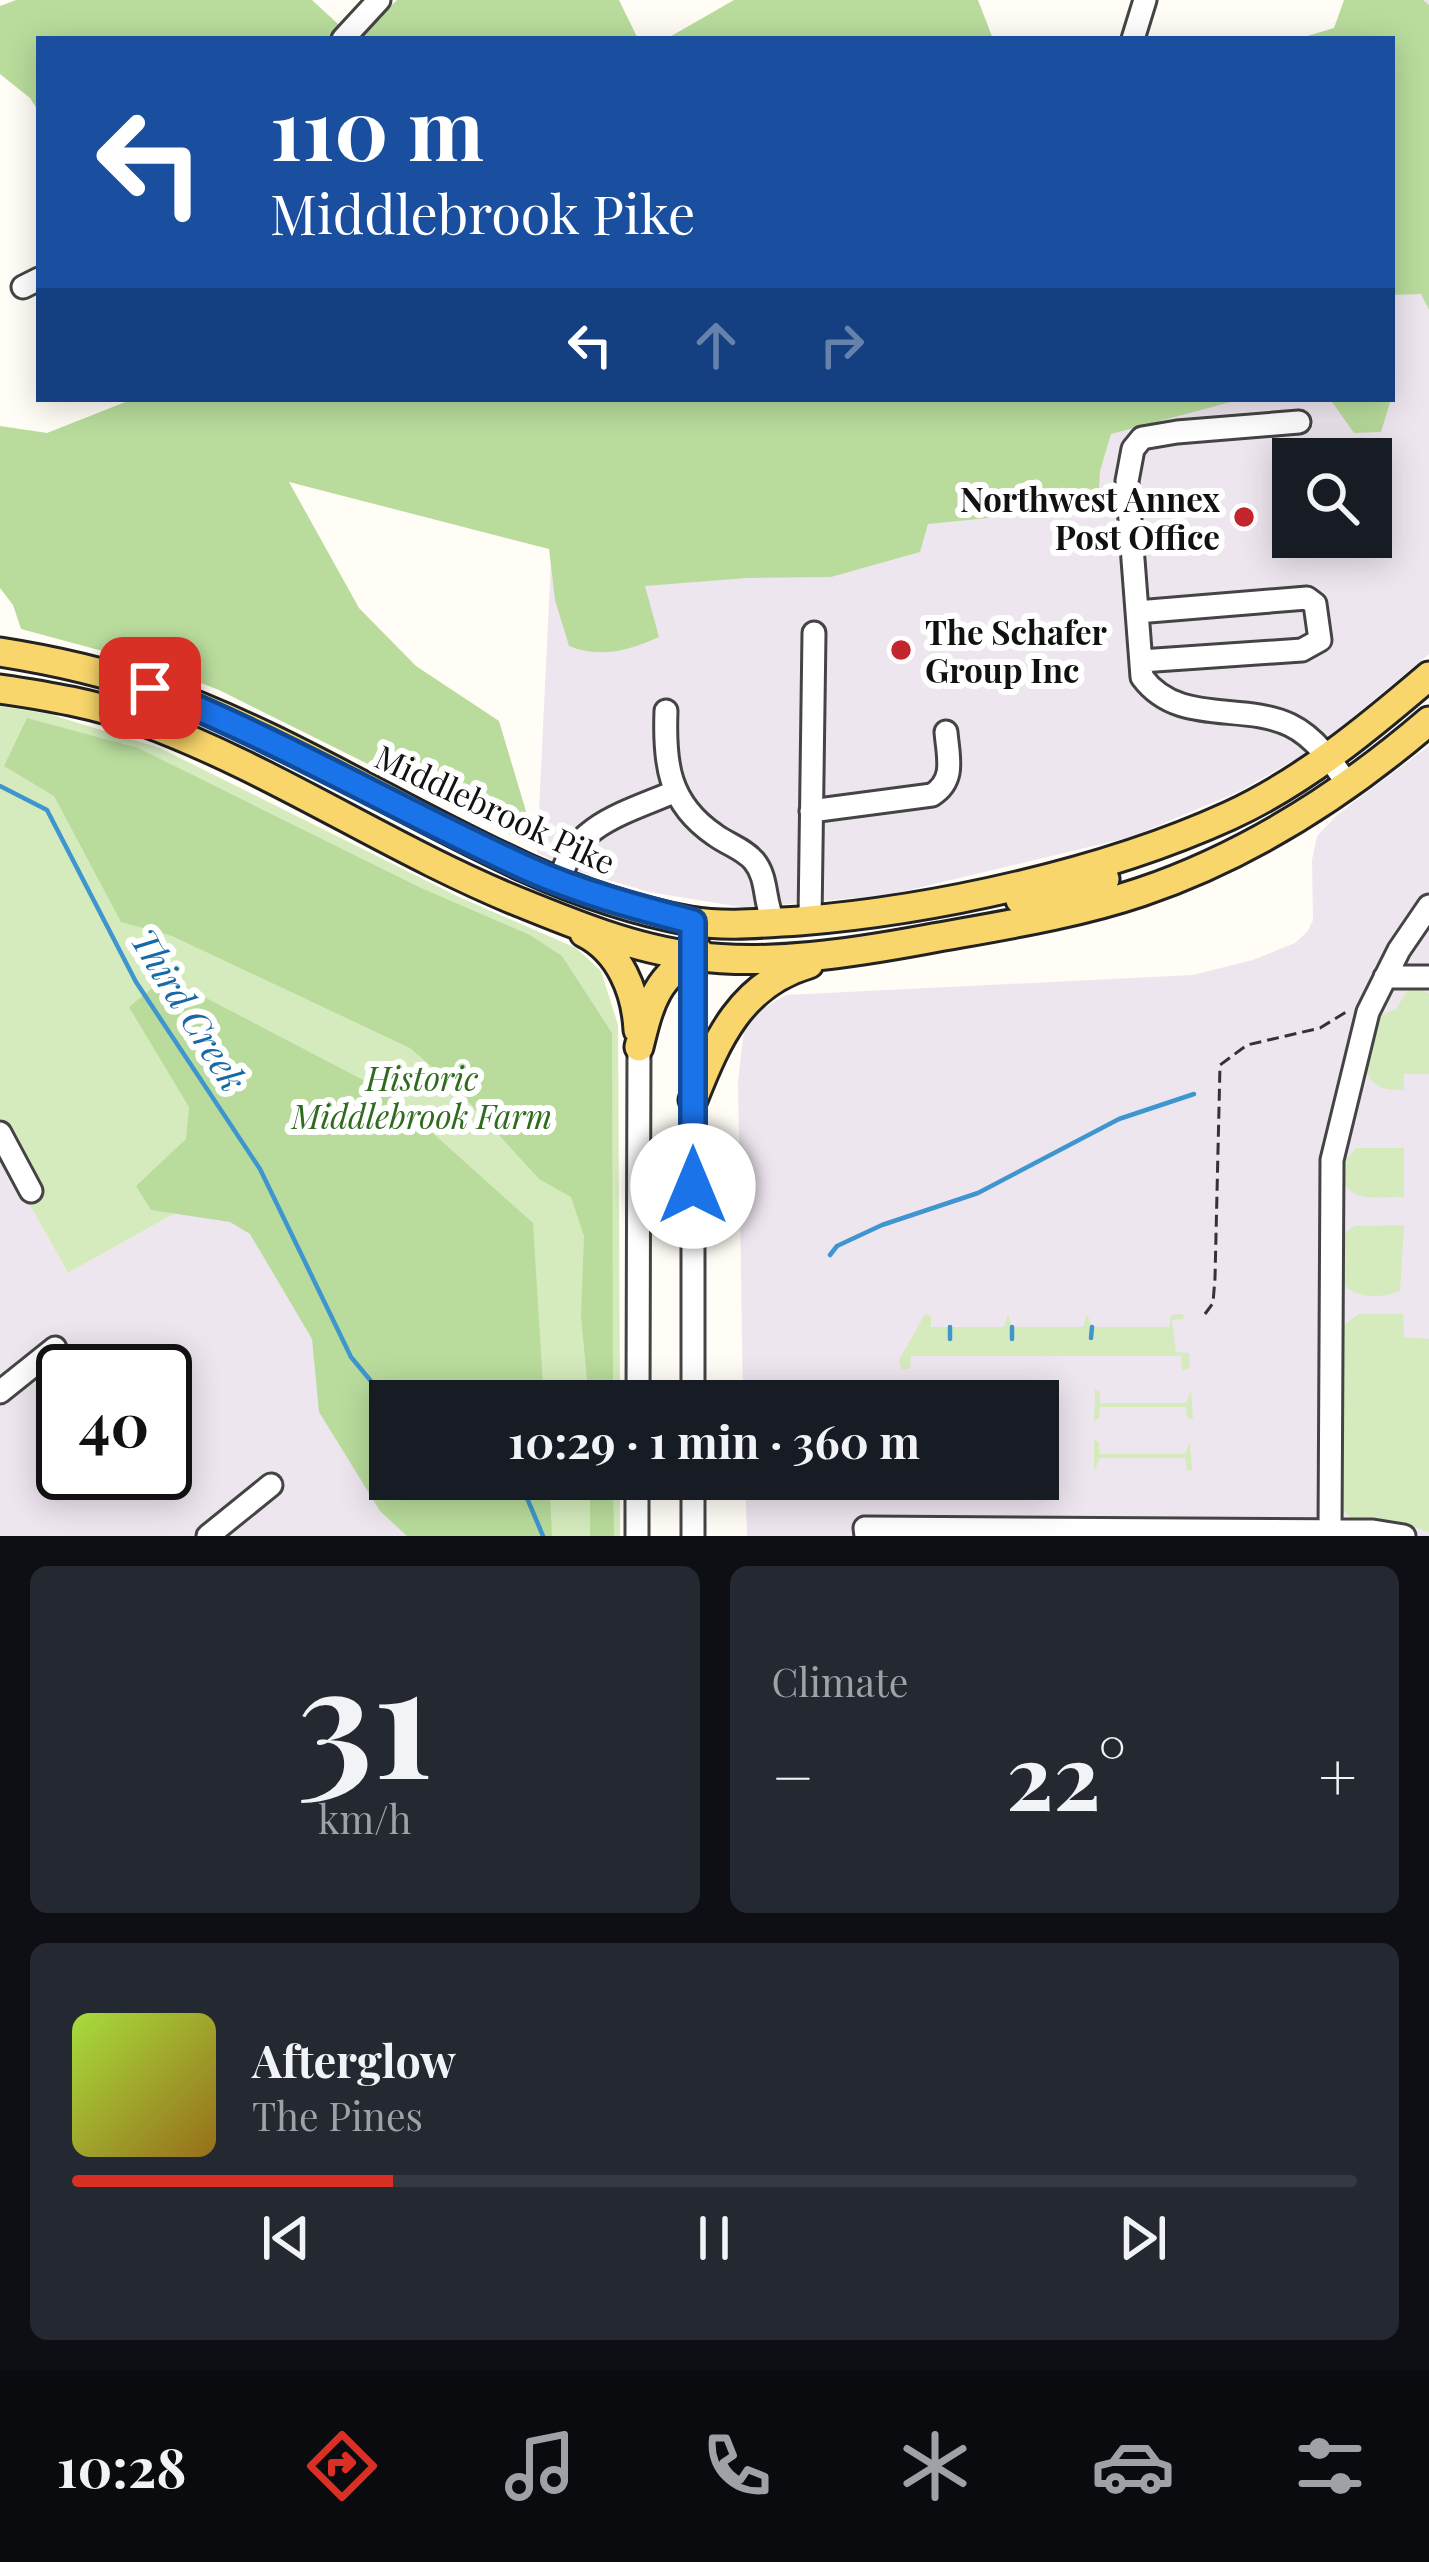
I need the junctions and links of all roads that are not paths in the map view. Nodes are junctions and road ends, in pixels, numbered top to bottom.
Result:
1 (379, 0) edge
2 (1144, 0) edge
3 (346, 36) edge
4 (1134, 36) edge
5 (1300, 422) dead end
6 (1137, 612) junction
7 (814, 633) dead end
8 (0, 652) edge
9 (1141, 661) junction
10 (1429, 676) edge
11 (0, 689) edge
12 (665, 711) dead end
13 (1429, 721) edge
14 (946, 732) dead end
15 (1330, 757) junction
16 (1348, 785) junction
17 (676, 791) junction
18 (811, 811) junction
19 (1232, 815) junction
20 (561, 881) junction
21 (515, 901) junction
22 (1429, 906) edge
23 (810, 920) junction
24 (693, 922) junction
25 (775, 922) junction
26 (859, 950) junction
27 (693, 956) junction
28 (1384, 977) junction
29 (1429, 977) edge
30 (639, 1047) junction
31 (693, 1100) junction
32 (0, 1133) edge
33 (32, 1191) dead end
34 (36, 1363) edge
35 (638, 1380) edge
36 (693, 1380) edge
37 (0, 1392) edge
38 (271, 1485) dead end
39 (638, 1500) edge
40 (693, 1500) edge
41 (1330, 1533) edge
42 (208, 1536) edge
43 (637, 1536) edge
44 (693, 1536) edge
45 (866, 1536) edge
46 (1404, 1536) edge

1 - 3 street
2 - 4 street
5 - 6 street
6 - 9 street
6 - 9 street
7 - 18 street
8 - 20 main road, Middlebrook Pike
9 - 15 street
10 - 15 main road, Middlebrook Pike
11 - 21 main road
12 - 17 street
13 - 16 main road
14 - 18 street
15 - 16 street
15 - 19 main road, Middlebrook Pike
16 - 26 main road
17 - 20 street
17 - 25 street
18 - 23 street
19 - 23 main road, Middlebrook Pike
19 - 27 main road
20 - 24 main road, Middlebrook Pike
21 - 27 main road
21 - 30 main road
22 - 28 street
23 - 25 main road, Middlebrook Pike
24 - 25 main road, Middlebrook Pike
24 - 27 street
26 - 27 main road
26 - 31 main road
27 - 30 main road
27 - 31 street
28 - 29 street
28 - 41 street
30 - 35 street
31 - 36 street
32 - 33 street
34 - 37 street
38 - 42 street
39 - 43 street
40 - 44 street
41 - 45 street
41 - 46 street

